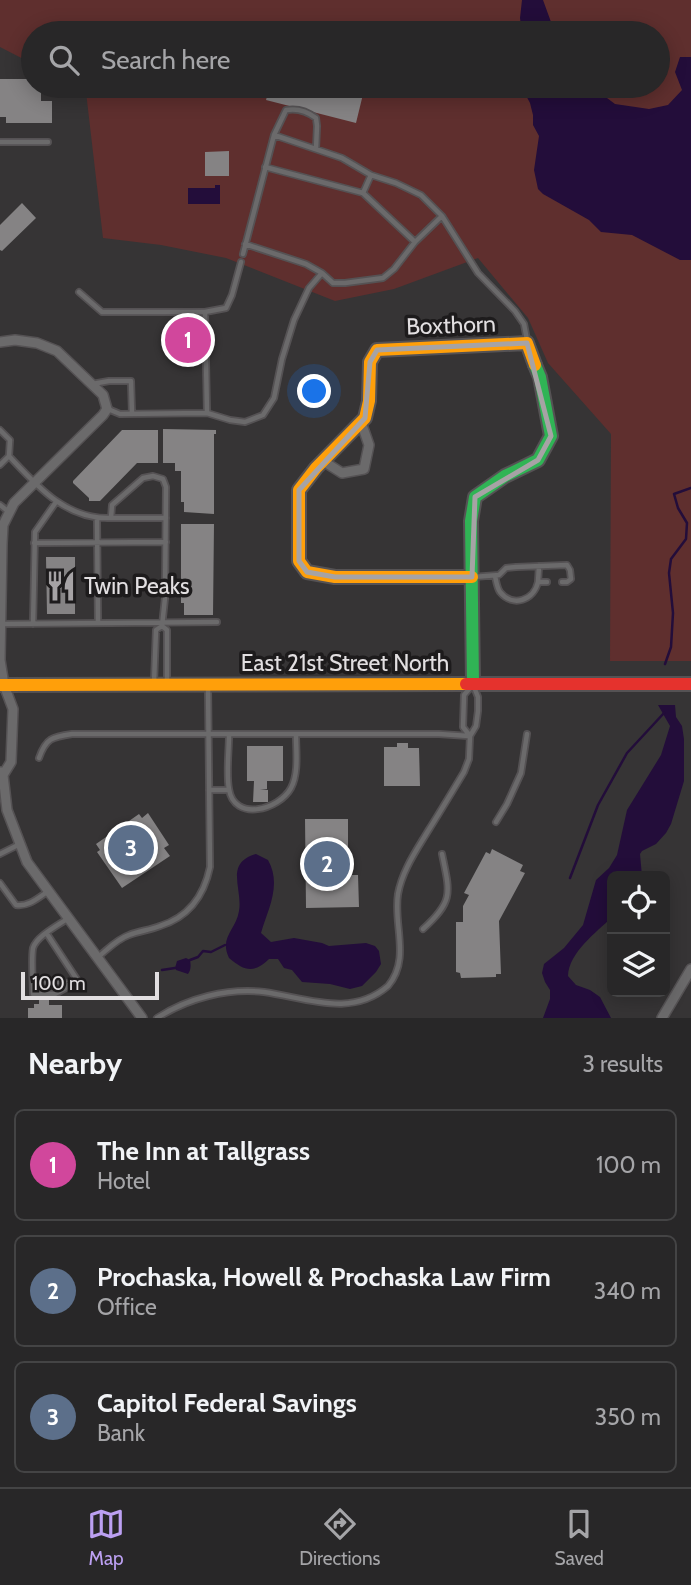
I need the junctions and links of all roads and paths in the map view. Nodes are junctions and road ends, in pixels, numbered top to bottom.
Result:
1 (274, 135) junction
2 (0, 142) edge
3 (48, 142) dead end
4 (316, 149) junction
5 (265, 167) junction
6 (371, 175) junction
7 (363, 193) junction
8 (442, 216) junction
9 (415, 242) junction
10 (246, 244) junction
11 (243, 254) dead end
12 (241, 262) dead end
13 (322, 273) junction
14 (79, 292) dead end
15 (205, 312) junction
16 (0, 342) edge
17 (527, 343) junction
18 (92, 384) junction
19 (107, 409) junction
20 (207, 413) junction
21 (132, 414) junction
22 (361, 422) junction
23 (0, 430) edge
24 (9, 456) junction
25 (323, 461) junction
26 (0, 465) edge
27 (35, 484) junction
28 (56, 502) junction
29 (0, 505) edge
30 (9, 512) junction
31 (111, 518) junction
32 (166, 518) junction
33 (97, 519) junction
34 (166, 542) junction
35 (34, 543) junction
36 (97, 544) junction
37 (539, 566) junction
38 (1, 572) edge
39 (495, 576) junction
40 (472, 577) junction
41 (538, 582) junction
42 (547, 582) dead end
43 (562, 582) dead end
44 (217, 622) dead end
45 (1, 624) edge
46 (33, 624) junction
47 (99, 624) junction
48 (162, 624) junction
49 (0, 631) edge
50 (160, 684) junction
51 (208, 684) junction
52 (473, 684) junction
53 (691, 684) edge
54 (1, 689) edge
55 (527, 734) dead end
56 (209, 735) junction
57 (229, 735) junction
58 (296, 735) junction
59 (470, 736) junction
60 (39, 758) dead end
61 (2, 773) edge
62 (209, 790) junction
63 (229, 790) junction
64 (496, 822) dead end
65 (20, 844) junction
66 (442, 853) dead end
67 (0, 854) edge
68 (0, 883) edge
69 (48, 891) junction
70 (68, 918) junction
71 (423, 929) dead end
72 (47, 934) junction
73 (97, 958) junction
74 (691, 968) edge
75 (33, 981) junction
76 (72, 985) junction
77 (142, 1018) edge
78 (157, 1018) edge
79 (662, 1018) edge

1 - 4 lane
1 - 4 lane
1 - 5 lane
2 - 3 lane
4 - 6 lane
5 - 7 lane
5 - 10 lane
6 - 7 lane
6 - 8 lane
7 - 9 lane
8 - 9 lane
8 - 17 lane
9 - 13 lane
10 - 11 lane
10 - 13 lane
12 - 15 lane
13 - 20 lane
14 - 15 lane
15 - 20 lane
16 - 18 street
17 - 22 street, Boxthorn
17 - 40 street
18 - 19 street
18 - 21 lane
19 - 21 lane
19 - 27 street
20 - 21 lane
22 - 25 street
22 - 25 street
23 - 24 lane
24 - 26 lane
24 - 27 lane
25 - 40 street
27 - 28 lane
27 - 30 street
28 - 33 lane
28 - 35 lane
29 - 30 lane
30 - 38 street
31 - 32 lane
31 - 32 lane
31 - 33 lane
32 - 34 lane
33 - 36 lane
34 - 36 lane
34 - 48 lane
35 - 36 lane
35 - 46 lane
36 - 47 lane
37 - 39 lane
37 - 41 lane
37 - 43 lane
38 - 45 street
39 - 40 lane
39 - 41 lane
40 - 52 street
41 - 42 lane
44 - 48 lane
45 - 46 lane
45 - 49 street
46 - 47 lane
47 - 48 lane
48 - 50 lane
48 - 50 lane
49 - 54 street
50 - 51 street, East 21st Street North
50 - 54 street, East 21st Street North
51 - 52 street, East 21st Street North
51 - 56 lane
52 - 53 street, East 21st Street North
52 - 59 lane
52 - 59 lane
54 - 61 street
55 - 64 lane
56 - 57 lane
56 - 60 lane
56 - 62 lane
57 - 58 lane
57 - 63 lane
58 - 59 lane
58 - 63 lane
59 - 78 lane
61 - 65 street
62 - 63 lane
62 - 73 lane
65 - 67 lane
65 - 69 street
66 - 71 lane
68 - 69 lane
69 - 70 street
70 - 72 lane
70 - 73 street
72 - 75 lane
72 - 76 lane
73 - 77 street
74 - 79 street
75 - 76 lane
75 - 76 lane

